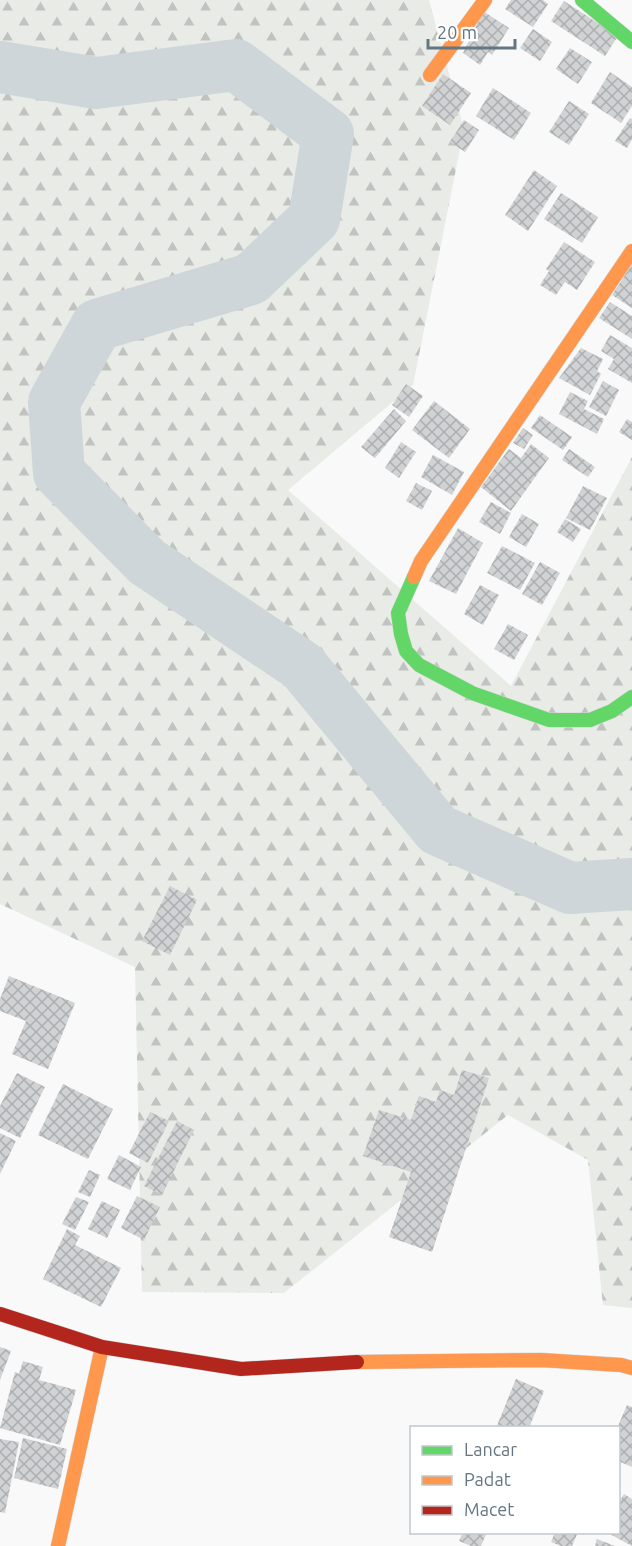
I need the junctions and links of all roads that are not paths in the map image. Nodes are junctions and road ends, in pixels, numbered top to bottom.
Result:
1 (485, 0) edge
2 (582, 0) edge
3 (632, 42) edge
4 (430, 75) dead end
5 (632, 251) edge
6 (632, 697) edge
7 (0, 1314) edge
8 (102, 1347) junction
9 (632, 1368) edge
10 (58, 1546) edge

1 - 4 street
2 - 3 street
5 - 6 street
7 - 8 street
8 - 9 street
8 - 10 street

